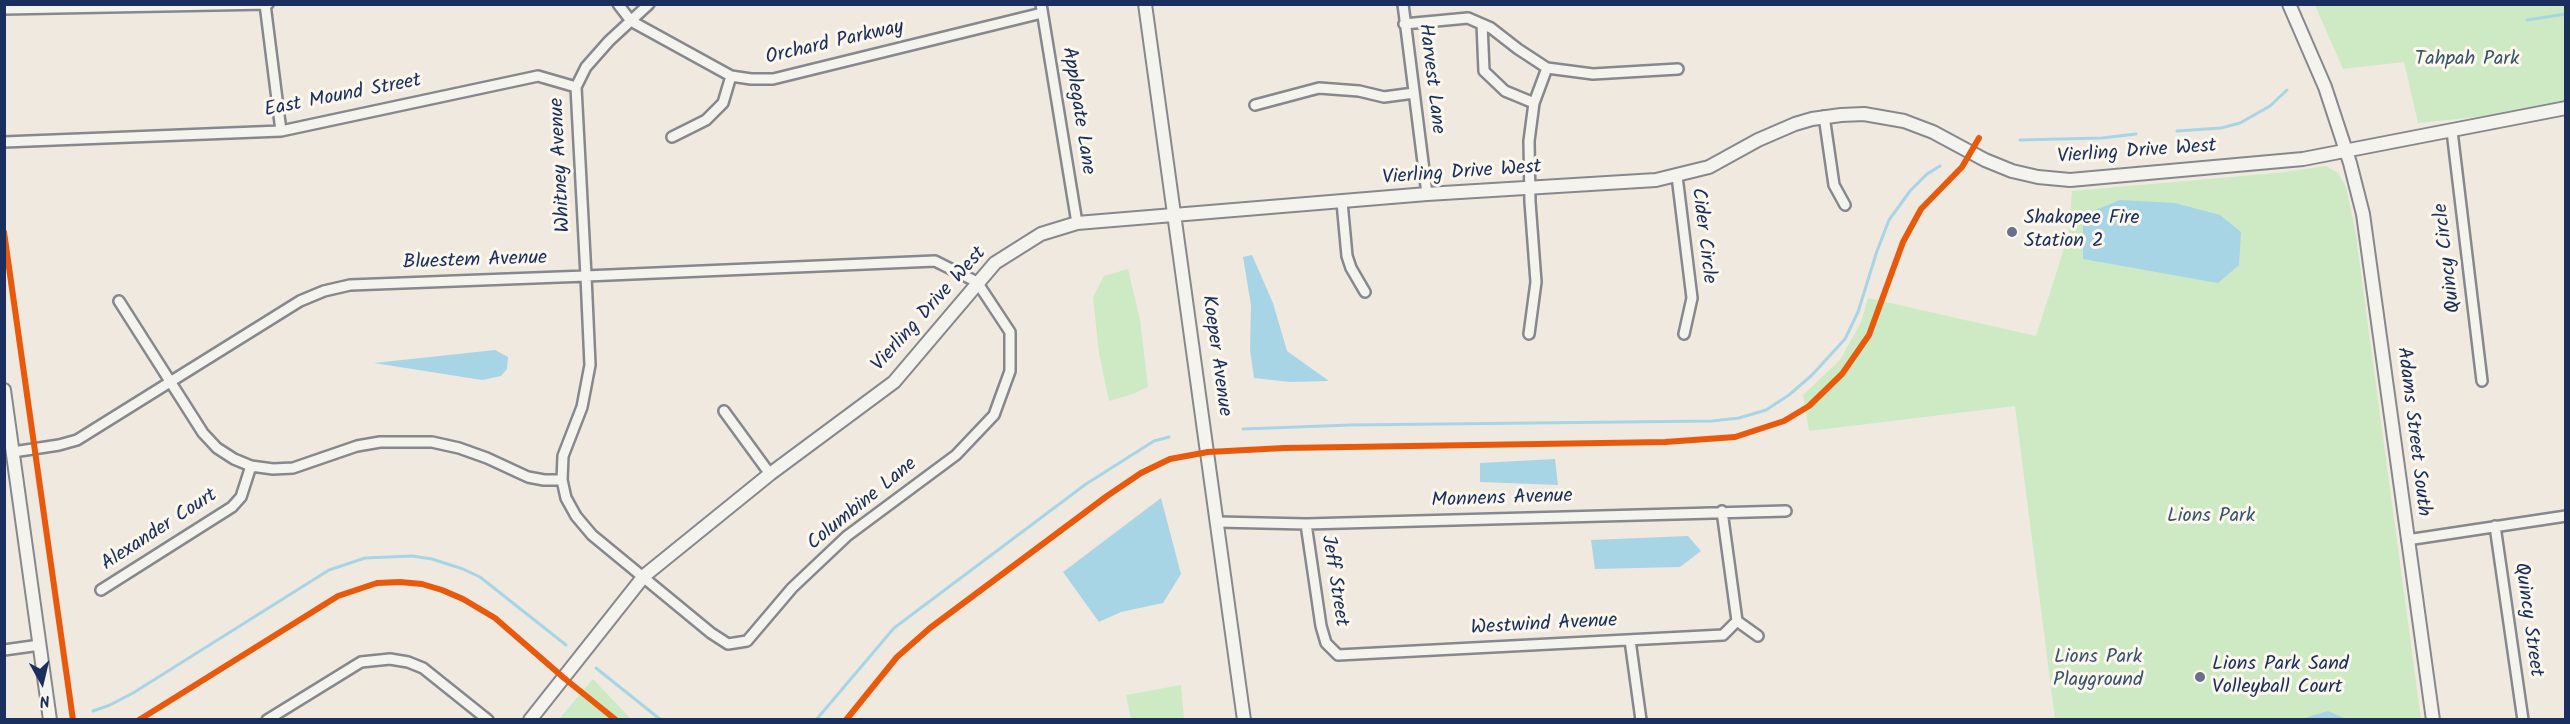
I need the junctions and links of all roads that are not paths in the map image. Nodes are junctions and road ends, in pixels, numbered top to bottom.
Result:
1 (618, 4) edge
2 (649, 4) edge
3 (1145, 4) edge
4 (1402, 4) edge
5 (2289, 4) edge
6 (266, 5) edge
7 (4, 9) edge
8 (1042, 9) edge
9 (631, 21) junction
10 (1404, 24) junction
11 (1482, 24) junction
12 (1547, 68) junction
13 (1678, 69) dead end
14 (731, 76) junction
15 (576, 87) junction
16 (1413, 93) junction
17 (1534, 103) junction
18 (1255, 105) dead end
19 (2565, 108) edge
20 (1824, 117) junction
21 (281, 131) junction
22 (2452, 131) junction
23 (672, 137) dead end
24 (4, 142) edge
25 (2346, 151) junction
26 (1677, 176) junction
27 (1529, 188) junction
28 (1427, 194) junction
29 (1342, 202) junction
30 (1845, 205) dead end
31 (1175, 214) junction
32 (1077, 223) junction
33 (585, 276) junction
34 (977, 282) junction
35 (1365, 292) dead end
36 (119, 301) dead end
37 (1529, 334) dead end
38 (1684, 334) dead end
39 (2482, 381) dead end
40 (171, 383) junction
41 (4, 390) edge
42 (724, 411) dead end
43 (14, 452) junction
44 (251, 466) junction
45 (770, 474) junction
46 (562, 480) junction
47 (1722, 511) junction
48 (1786, 511) dead end
49 (2565, 516) edge
50 (1218, 522) junction
51 (1306, 525) junction
52 (2495, 526) junction
53 (2407, 540) junction
54 (644, 576) junction
55 (101, 590) dead end
56 (1737, 621) junction
57 (1758, 636) dead end
58 (1630, 639) junction
59 (1326, 643) joint
60 (40, 645) junction
61 (4, 650) edge
62 (1245, 717) edge
63 (50, 720) edge
64 (267, 720) edge
65 (488, 720) edge
66 (530, 720) edge
67 (1641, 720) edge
68 (2433, 720) edge
69 (2523, 720) edge

1 - 9 street, Orchard Parkway
2 - 9 street, Whitney Avenue
3 - 31 street, Koeper Avenue
4 - 10 street, Harvest Lane
5 - 25 street, Adams Street South
6 - 7 street
6 - 21 street
8 - 14 street, Orchard Parkway
8 - 32 street, Applegate Lane
9 - 14 street, Orchard Parkway
9 - 15 street, Whitney Avenue
10 - 11 street
10 - 16 street, Harvest Lane
11 - 12 street
11 - 17 street
12 - 13 street
12 - 17 street
14 - 23 street
15 - 21 street, East Mound Street
15 - 33 street, Whitney Avenue
16 - 18 street
16 - 28 street, Harvest Lane
17 - 27 street
19 - 22 street, Vierling Drive West
20 - 25 street, Vierling Drive West
20 - 26 street, Vierling Drive West
20 - 30 street
21 - 24 street, East Mound Street
22 - 25 street, Vierling Drive West
22 - 39 street, Quincy Circle
25 - 53 street, Adams Street South
26 - 27 street, Vierling Drive West
26 - 38 street, Cider Circle
27 - 28 street, Vierling Drive West
27 - 37 street
28 - 29 street, Vierling Drive West
29 - 31 street, Vierling Drive West
29 - 35 street
31 - 32 street, Vierling Drive West
31 - 50 street, Koeper Avenue
32 - 34 street, Vierling Drive West
33 - 34 street, Bluestem Avenue
33 - 40 street, Bluestem Avenue
33 - 46 street, Whitney Avenue
34 - 45 street, Vierling Drive West
34 - 54 street, Columbine Lane
36 - 40 street
40 - 43 street, Bluestem Avenue
40 - 44 street
41 - 43 street
42 - 45 street
43 - 60 street
44 - 46 street
44 - 55 street, Alexander Court
45 - 54 street, Vierling Drive West
46 - 54 street, Whitney Avenue
47 - 48 street, Monnens Avenue
47 - 51 street, Monnens Avenue
47 - 56 street
49 - 52 street
50 - 51 street, Monnens Avenue
50 - 62 street, Koeper Avenue
51 - 59 street, Jeff Street
52 - 53 street
52 - 69 street, Quincy Street
53 - 68 street, Adams Street South
54 - 66 street, Vierling Drive West
56 - 57 street
56 - 58 street, Westwind Avenue
58 - 59 street, Westwind Avenue
58 - 67 street
60 - 61 street
60 - 63 street
64 - 65 street

